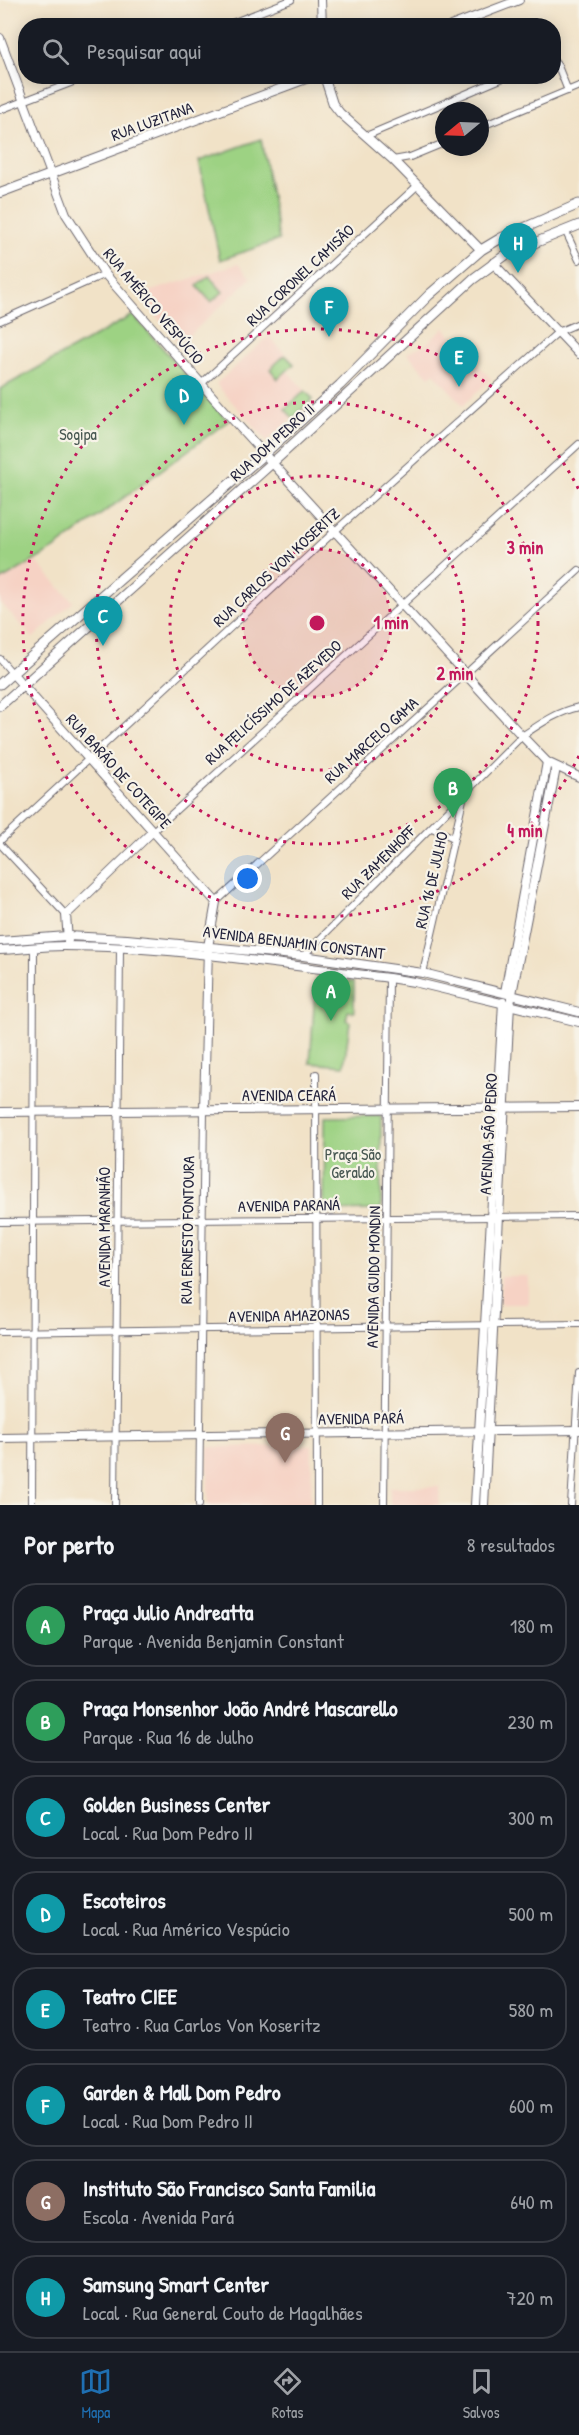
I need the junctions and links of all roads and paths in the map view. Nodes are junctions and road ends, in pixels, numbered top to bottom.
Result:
1 (291, 0) edge
2 (321, 0) edge
3 (519, 0) edge
4 (245, 18) edge
5 (322, 18) edge
6 (472, 18) edge
7 (0, 38) edge
8 (561, 74) edge
9 (69, 84) edge
10 (293, 84) edge
11 (327, 84) edge
12 (489, 84) edge
13 (579, 86) edge
14 (568, 91) junction
15 (23, 102) junction
16 (0, 110) edge
17 (489, 124) edge
18 (366, 136) junction
19 (435, 147) edge
20 (410, 157) junction
21 (393, 160) junction
22 (405, 173) junction
23 (51, 175) junction
24 (418, 185) junction
25 (0, 193) edge
26 (579, 204) edge
27 (579, 225) edge
28 (565, 230) junction
29 (481, 250) junction
30 (579, 260) edge
31 (493, 263) junction
32 (105, 274) junction
33 (0, 321) edge
34 (579, 323) edge
35 (558, 332) junction
36 (579, 354) edge
37 (201, 384) junction
38 (579, 444) edge
39 (264, 454) junction
40 (272, 463) junction
41 (335, 531) junction
42 (579, 570) edge
43 (402, 605) junction
44 (0, 659) edge
45 (12, 673) junction
46 (466, 673) junction
47 (0, 684) edge
48 (23, 685) junction
49 (0, 706) edge
50 (579, 707) edge
51 (522, 735) junction
52 (89, 759) junction
53 (548, 762) junction
54 (556, 768) junction
55 (579, 777) edge
56 (465, 794) junction
57 (544, 806) junction
58 (432, 828) junction
59 (153, 831) junction
60 (454, 838) junction
61 (0, 843) edge
62 (216, 902) junction
63 (66, 915) junction
64 (67, 936) junction
65 (0, 941) edge
66 (68, 946) junction
67 (34, 948) junction
68 (120, 948) junction
69 (0, 950) edge
70 (208, 951) junction
71 (303, 956) junction
72 (423, 973) junction
73 (389, 978) junction
74 (508, 993) junction
75 (506, 1003) junction
76 (579, 1012) edge
77 (579, 1022) edge
78 (316, 1074) dead end
79 (579, 1107) edge
80 (501, 1108) junction
81 (317, 1109) junction
82 (388, 1109) junction
83 (204, 1110) junction
84 (118, 1111) junction
85 (0, 1112) edge
86 (34, 1112) junction
87 (579, 1216) edge
88 (387, 1217) junction
89 (317, 1218) junction
90 (495, 1218) junction
91 (202, 1219) junction
92 (118, 1220) junction
93 (33, 1221) junction
94 (0, 1222) edge
95 (579, 1324) edge
96 (489, 1325) junction
97 (386, 1327) junction
98 (317, 1328) junction
99 (201, 1329) junction
100 (117, 1330) junction
101 (33, 1331) junction
102 (0, 1332) edge
103 (579, 1373) edge
104 (577, 1430) edge
105 (483, 1431) junction
106 (385, 1433) junction
107 (317, 1434) junction
108 (199, 1435) junction
109 (116, 1437) junction
110 (0, 1438) edge
111 (32, 1438) junction
112 (32, 1505) edge
113 (115, 1505) edge
114 (199, 1505) edge
115 (317, 1505) edge
116 (384, 1505) edge
117 (475, 1505) edge
118 (484, 1505) edge
119 (571, 1505) edge

1 - 4 street
2 - 5 street
3 - 6 street
7 - 15 street, RUA AMÉRICO VESPÚCIO
8 - 14 street
9 - 15 street
10 - 23 street, RUA LUZITANA
11 - 18 street
12 - 18 street
13 - 14 street
14 - 17 street
15 - 16 street
15 - 23 street, RUA AMÉRICO VESPÚCIO
18 - 21 street
19 - 20 street
20 - 21 street
20 - 22 street
21 - 22 street
22 - 24 street
23 - 25 street, RUA LUZITANA
23 - 32 street, RUA AMÉRICO VESPÚCIO
24 - 29 street
24 - 37 street, RUA CORONEL CAMISÃO
26 - 29 main road, RUA DOM PEDRO II
27 - 28 main road, RUA DOM PEDRO II
28 - 30 street
28 - 31 main road, RUA DOM PEDRO II
29 - 39 main road, RUA DOM PEDRO II
31 - 35 street
31 - 40 main road, RUA DOM PEDRO II
32 - 33 street
32 - 37 street, RUA AMÉRICO VESPÚCIO
34 - 35 street, RUA CARLOS VON KOSERITZ
35 - 36 street
35 - 41 street, RUA CARLOS VON KOSERITZ
37 - 39 street, RUA AMÉRICO VESPÚCIO
38 - 43 street, RUA FELICÍSSIMO DE AZEVEDO
39 - 40 street, RUA AMÉRICO VESPÚCIO
39 - 45 main road, RUA DOM PEDRO II
40 - 41 street, RUA AMÉRICO VESPÚCIO
40 - 48 main road, RUA DOM PEDRO II
41 - 43 street, RUA AMÉRICO VESPÚCIO
41 - 52 street, RUA CARLOS VON KOSERITZ
42 - 46 street, RUA MARCELO GAMA
43 - 46 street, RUA AMÉRICO VESPÚCIO
43 - 59 street, RUA FELICÍSSIMO DE AZEVEDO
44 - 45 street, RUA BARÃO DE COTEGIPE
45 - 47 main road, RUA DOM PEDRO II
45 - 48 street, RUA BARÃO DE COTEGIPE
46 - 51 street, RUA AMÉRICO VESPÚCIO
46 - 62 street, RUA MARCELO GAMA
48 - 49 main road, RUA DOM PEDRO II
48 - 52 street, RUA BARÃO DE COTEGIPE
50 - 51 street, RUA ZAMENHOFF
51 - 53 street, RUA AMÉRICO VESPÚCIO
51 - 56 street, RUA ZAMENHOFF
52 - 59 street, RUA BARÃO DE COTEGIPE
52 - 61 street, RUA CARLOS VON KOSERITZ
53 - 54 street, RUA AMÉRICO VESPÚCIO
53 - 57 street, AVENIDA SÃO PEDRO
54 - 55 street, RUA AMÉRICO VESPÚCIO
54 - 57 street, AVENIDA SÃO PEDRO
56 - 58 street, RUA ZAMENHOFF
56 - 60 street, RUA 16 DE JULHO
57 - 74 street, AVENIDA SÃO PEDRO
58 - 60 street
58 - 71 street, RUA ZAMENHOFF
59 - 62 street, RUA BARÃO DE COTEGIPE
59 - 63 street, RUA FELICÍSSIMO DE AZEVEDO
60 - 72 street, RUA 16 DE JULHO
61 - 63 street
62 - 70 street
63 - 64 street
64 - 65 street, AVENIDA BENJAMIN CONSTANT
64 - 66 street
64 - 70 street, AVENIDA BENJAMIN CONSTANT
66 - 67 street, AVENIDA BENJAMIN CONSTANT
66 - 68 street, AVENIDA BENJAMIN CONSTANT
67 - 69 street, AVENIDA BENJAMIN CONSTANT
67 - 86 street
68 - 70 street, AVENIDA BENJAMIN CONSTANT
68 - 84 street, AVENIDA MARANHÃO
70 - 71 street, AVENIDA BENJAMIN CONSTANT
70 - 73 street, AVENIDA BENJAMIN CONSTANT
70 - 83 street, RUA ERNESTO FONTOURA
71 - 72 street, AVENIDA BENJAMIN CONSTANT
72 - 74 street, AVENIDA BENJAMIN CONSTANT
73 - 75 street, AVENIDA BENJAMIN CONSTANT
73 - 82 street, AVENIDA GUIDO MONDIN
74 - 75 street, AVENIDA SÃO PEDRO
74 - 76 street, AVENIDA BENJAMIN CONSTANT
75 - 77 street, AVENIDA BENJAMIN CONSTANT
75 - 80 street, AVENIDA SÃO PEDRO
78 - 81 street
79 - 80 street, AVENIDA CEARÁ
80 - 82 street, AVENIDA CEARÁ
80 - 90 street, AVENIDA SÃO PEDRO
81 - 82 street, AVENIDA CEARÁ
81 - 83 street, AVENIDA CEARÁ
81 - 89 street
82 - 88 street, AVENIDA GUIDO MONDIN
83 - 84 street, AVENIDA CEARÁ
83 - 91 street, RUA ERNESTO FONTOURA
84 - 86 street, AVENIDA CEARÁ
84 - 92 street, AVENIDA MARANHÃO
85 - 86 street, AVENIDA CEARÁ
86 - 93 street
87 - 90 street, AVENIDA PARANÁ
88 - 89 street, AVENIDA PARANÁ
88 - 90 street, AVENIDA PARANÁ
88 - 97 street, AVENIDA GUIDO MONDIN
89 - 91 street, AVENIDA PARANÁ
89 - 98 street
90 - 96 street, AVENIDA SÃO PEDRO
91 - 92 street, AVENIDA PARANÁ
91 - 99 street, RUA ERNESTO FONTOURA
92 - 93 street, AVENIDA PARANÁ
92 - 100 street, AVENIDA MARANHÃO
93 - 94 street, AVENIDA PARANÁ
93 - 101 street
95 - 96 street, AVENIDA AMAZONAS
96 - 97 street, AVENIDA AMAZONAS
96 - 105 street, AVENIDA SÃO PEDRO
97 - 98 street, AVENIDA AMAZONAS
97 - 106 street, AVENIDA GUIDO MONDIN
98 - 99 street, AVENIDA AMAZONAS
98 - 107 street
99 - 100 street, AVENIDA AMAZONAS
99 - 108 street, RUA ERNESTO FONTOURA
100 - 101 street, AVENIDA AMAZONAS
100 - 109 street, AVENIDA MARANHÃO
101 - 102 street, AVENIDA AMAZONAS
101 - 111 street
103 - 104 street
104 - 105 street, AVENIDA PARÁ
104 - 119 street
105 - 106 street, AVENIDA PARÁ
105 - 117 street, AVENIDA SÃO PEDRO
105 - 118 street, AVENIDA SÃO PEDRO
106 - 107 street, AVENIDA PARÁ
106 - 116 street, AVENIDA GUIDO MONDIN
107 - 108 street, AVENIDA PARÁ
107 - 115 street
108 - 109 street, AVENIDA PARÁ
108 - 114 street, RUA ERNESTO FONTOURA
109 - 111 street, AVENIDA PARÁ
109 - 113 street, AVENIDA MARANHÃO
110 - 111 street, AVENIDA PARÁ
111 - 112 street

